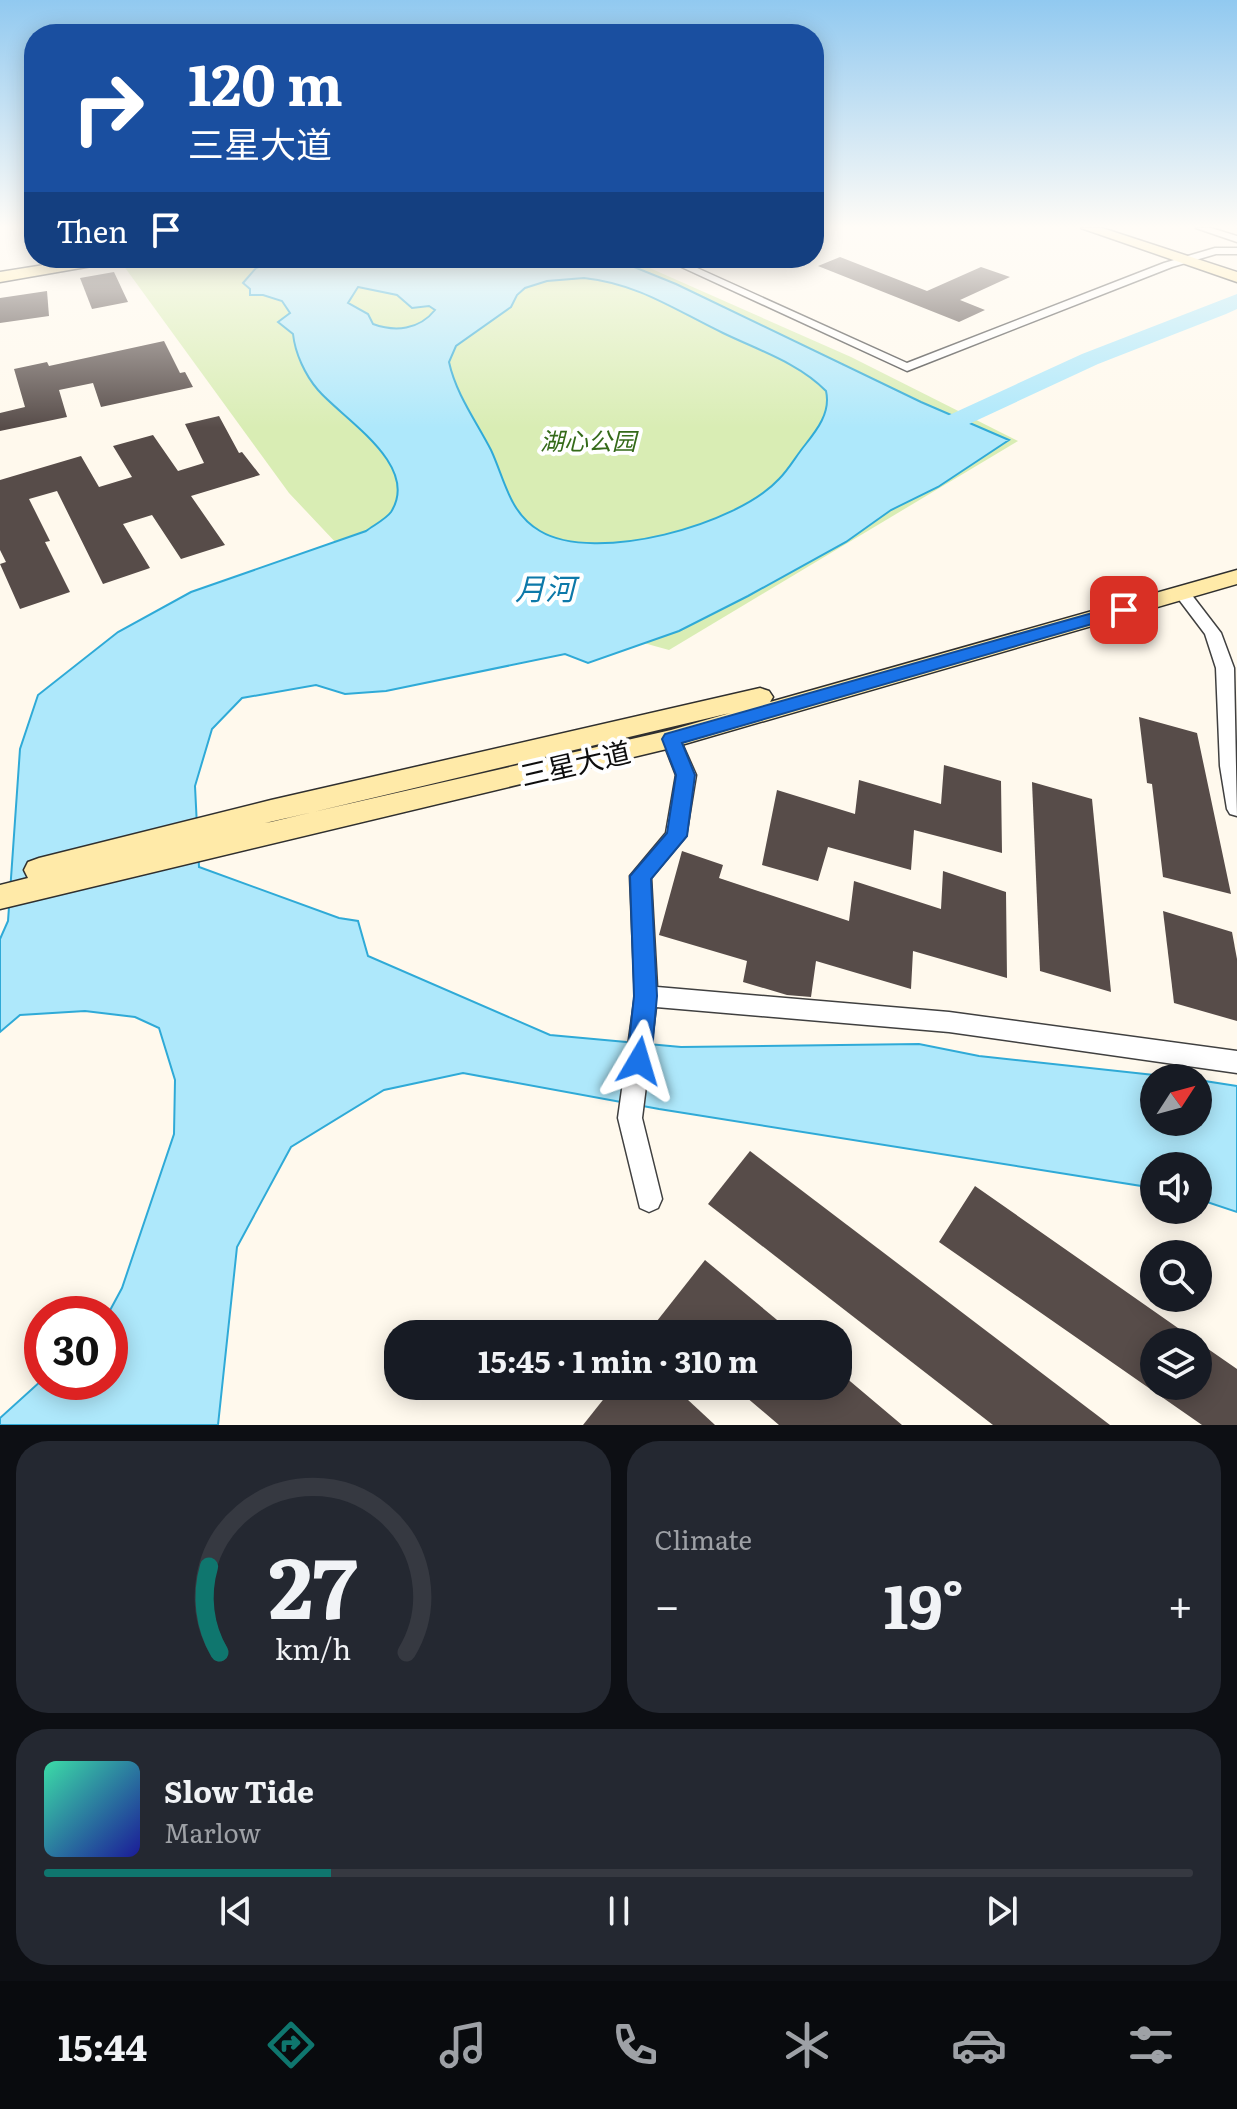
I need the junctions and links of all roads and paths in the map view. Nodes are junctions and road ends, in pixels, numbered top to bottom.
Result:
1 (747, 294) edge
2 (1096, 294) edge
3 (1237, 564) edge
4 (1237, 577) edge
5 (1182, 593) junction
6 (671, 739) junction
7 (1237, 809) edge
8 (274, 822) junction
9 (0, 879) edge
10 (0, 897) edge
11 (646, 996) junction
12 (1237, 1062) edge
13 (649, 1199) dead end

1 - 2 street
3 - 8 street, 三星大道
4 - 5 street, 三星大道
5 - 6 street, 三星大道
5 - 7 street
6 - 8 street, 三星大道
6 - 11 street
8 - 9 street, 三星大道
8 - 10 street, 三星大道
11 - 12 street
11 - 13 street

